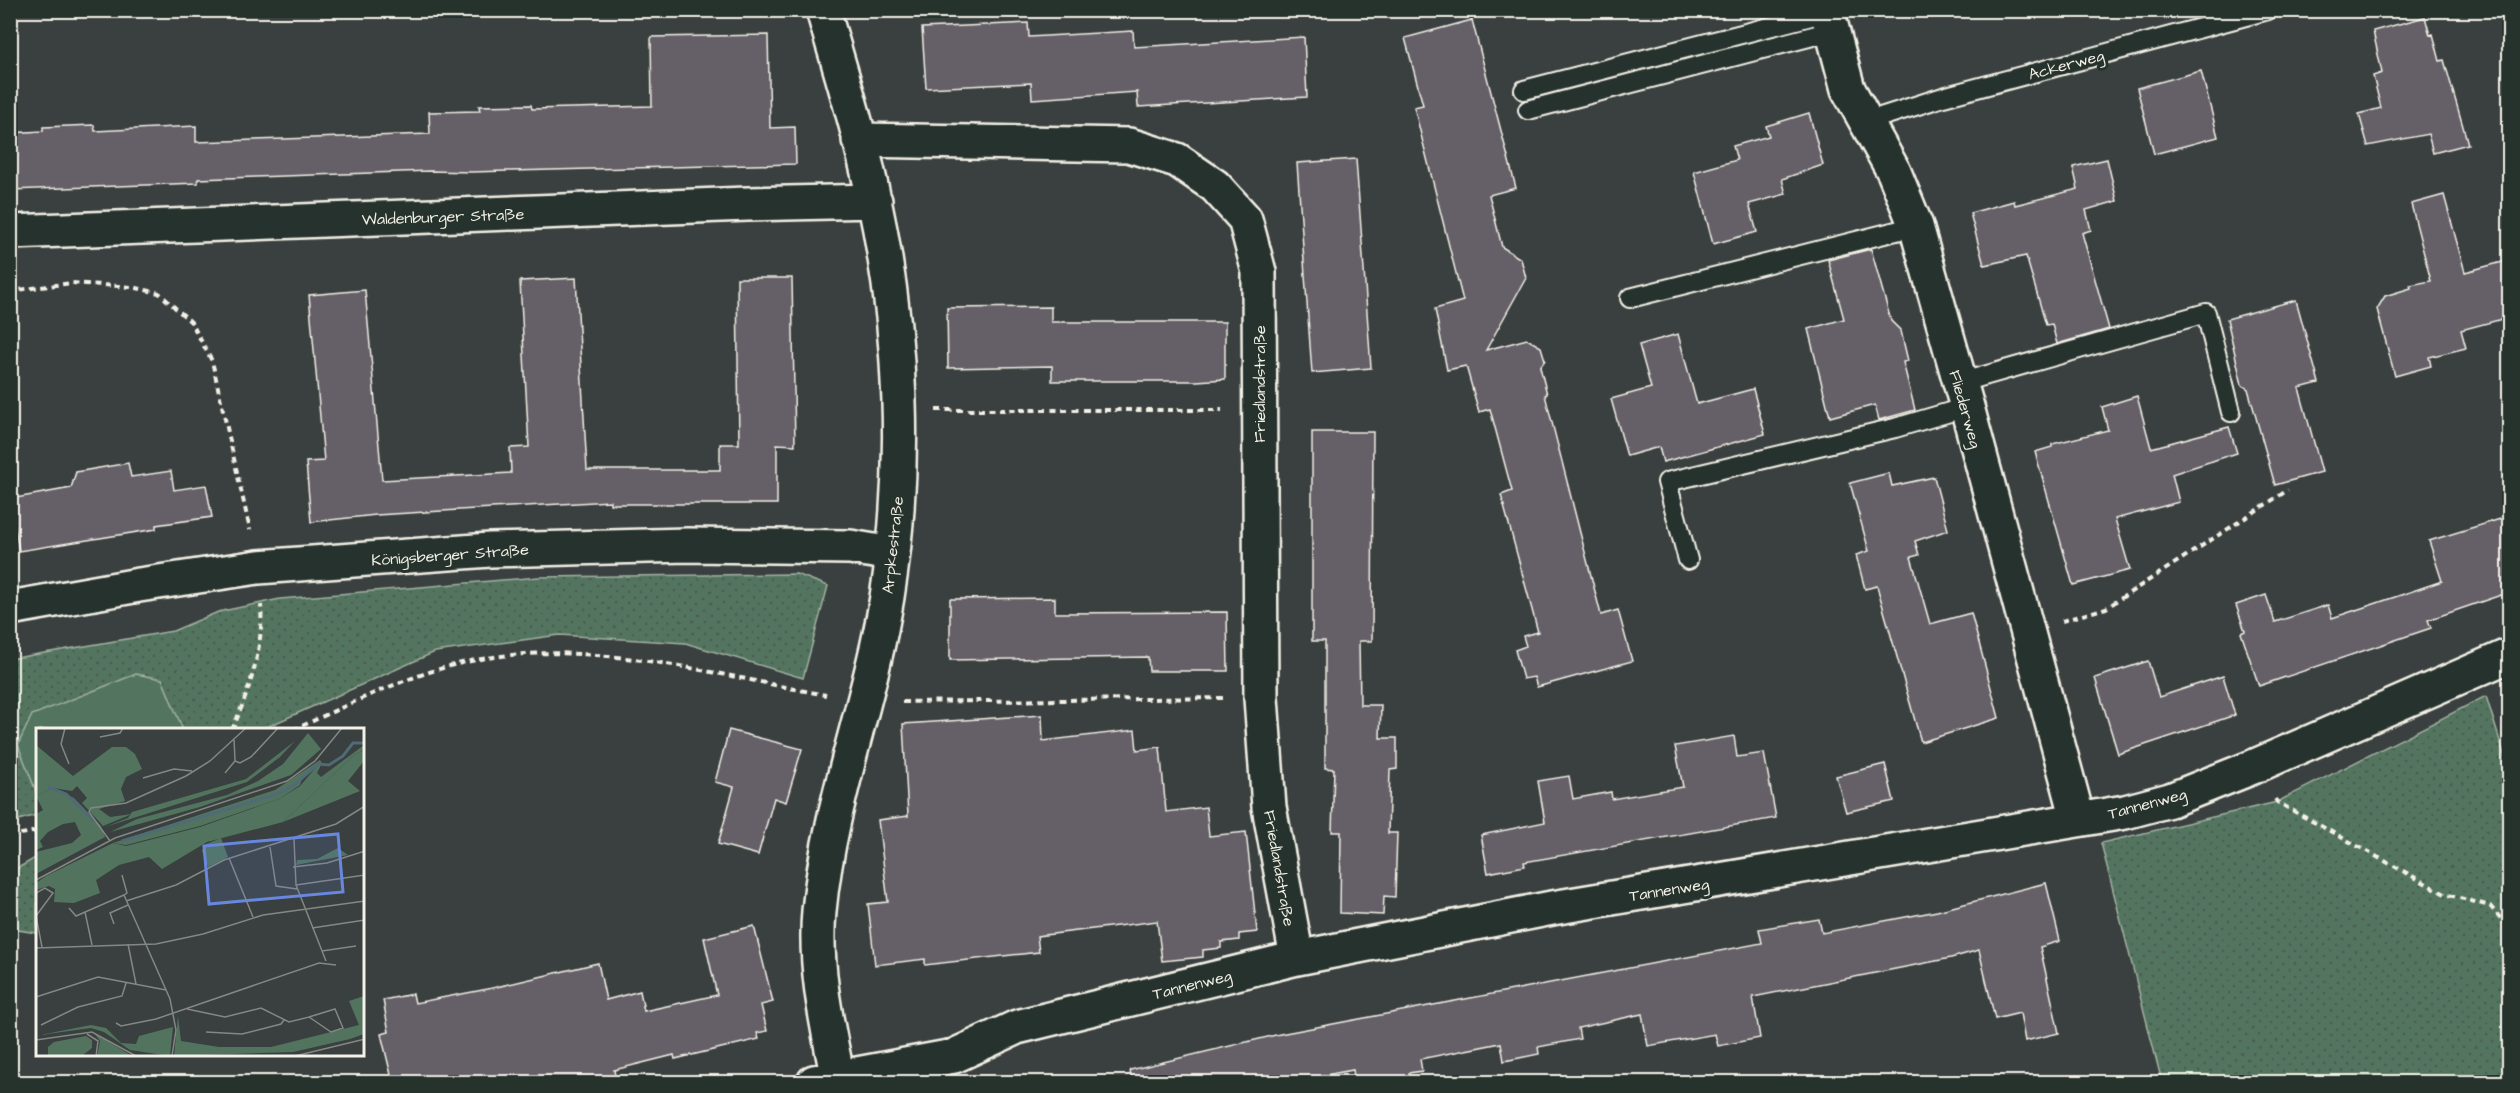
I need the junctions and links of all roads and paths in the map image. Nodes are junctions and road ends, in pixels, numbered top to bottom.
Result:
1 (823, 10) edge
2 (2268, 10) edge
3 (1829, 18) edge
4 (1524, 90) dead end
5 (1528, 110) dead end
6 (1865, 122) junction
7 (859, 140) junction
8 (875, 201) junction
9 (1916, 226) junction
10 (10, 232) edge
11 (10, 291) edge
12 (1630, 298) dead end
13 (1963, 395) junction
14 (899, 410) junction
15 (1259, 410) junction
16 (2231, 412) dead end
17 (2288, 490) dead end
18 (892, 554) junction
19 (1688, 560) dead end
20 (258, 567) junction
21 (10, 608) edge
22 (2027, 632) junction
23 (2510, 655) edge
24 (1261, 698) junction
25 (864, 702) junction
26 (233, 728) edge
27 (297, 728) edge
28 (2253, 767) junction
29 (2078, 819) junction
30 (36, 831) edge
31 (10, 836) edge
32 (2510, 929) edge
33 (1297, 958) junction
34 (826, 1081) edge

1 - 7 street, Arpkestraße
2 - 6 lane, Ackerweg
3 - 4 lane
3 - 5 lane
3 - 6 street, Fliederweg
6 - 9 street, Fliederweg
7 - 8 street, Arpkestraße
7 - 15 street, Friedlandstraße
8 - 10 street, Waldenburger Straße
8 - 14 street, Arpkestraße
9 - 12 lane
9 - 13 street, Fliederweg
11 - 20 path
13 - 16 lane
13 - 19 lane
13 - 22 street, Fliederweg
14 - 15 path
14 - 18 street, Arpkestraße
15 - 24 street, Friedlandstraße
17 - 22 path
18 - 20 street, Königsberger Straße
18 - 25 street, Arpkestraße
20 - 21 street, Königsberger Straße
20 - 26 path
22 - 29 street, Fliederweg
23 - 28 street, Tannenweg
24 - 25 path
24 - 33 street, Friedlandstraße
25 - 27 path
25 - 34 street, Arpkestraße
28 - 29 street, Tannenweg
28 - 32 path
29 - 33 street, Tannenweg
30 - 31 path
33 - 34 street, Tannenweg

